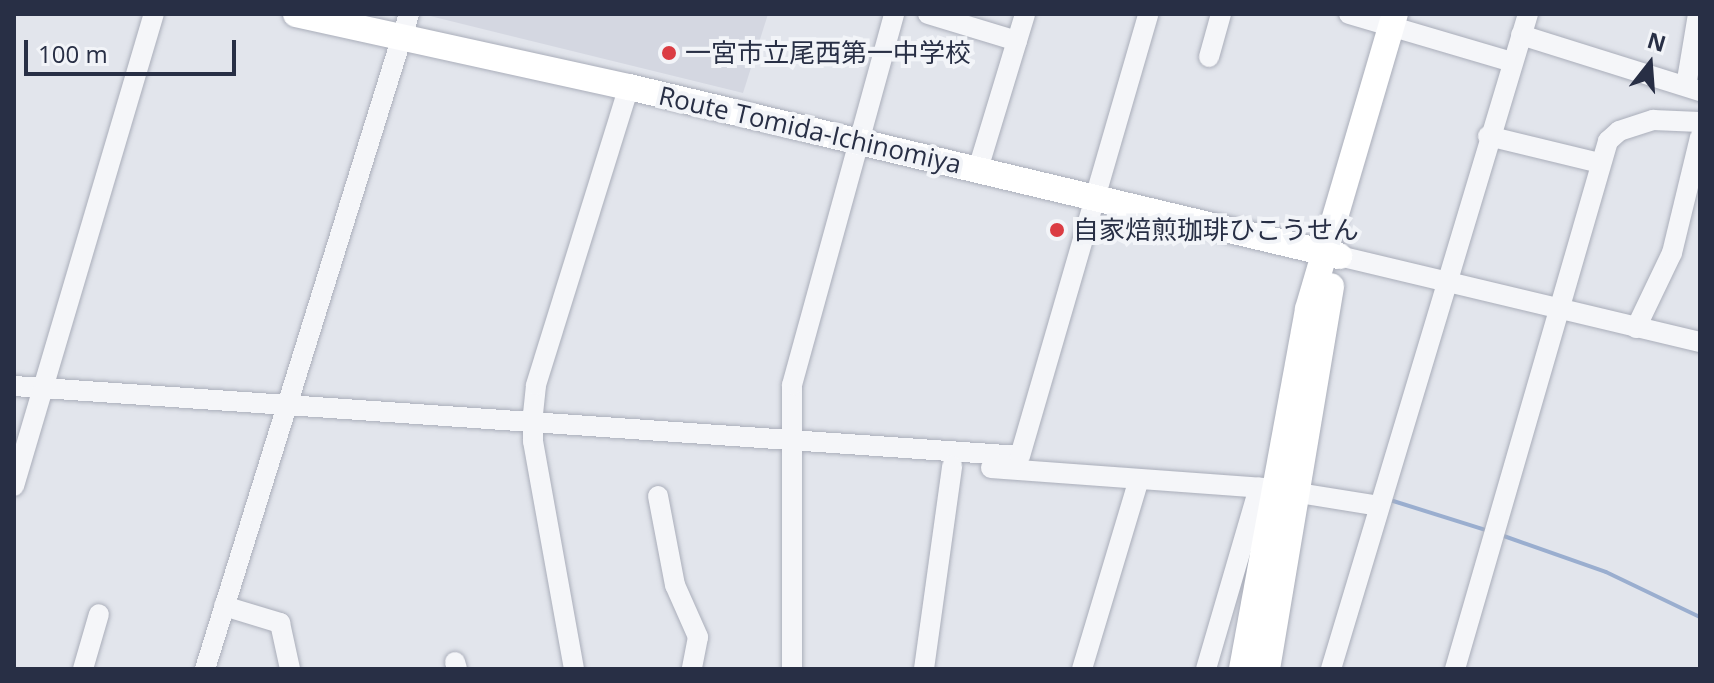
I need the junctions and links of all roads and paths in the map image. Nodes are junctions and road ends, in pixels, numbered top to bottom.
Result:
1 (154, 14) edge
2 (296, 14) edge
3 (894, 14) edge
4 (928, 14) edge
5 (1025, 14) edge
6 (1148, 14) edge
7 (1221, 14) edge
8 (1349, 14) edge
9 (1528, 14) edge
10 (1698, 14) edge
11 (1400, 21) edge
12 (406, 25) edge
13 (1521, 35) junction
14 (1017, 41) junction
15 (1209, 57) dead end
16 (1512, 62) junction
17 (629, 87) junction
18 (1693, 88) edge
19 (1700, 122) edge
20 (1488, 136) junction
21 (1700, 137) edge
22 (856, 140) junction
23 (1600, 163) junction
24 (978, 169) junction
25 (1095, 196) junction
26 (1331, 254) junction
27 (1447, 283) junction
28 (1558, 309) junction
29 (1636, 328) junction
30 (1700, 342) edge
31 (14, 386) edge
32 (40, 394) junction
33 (14, 397) edge
34 (284, 411) junction
35 (533, 429) junction
36 (789, 448) junction
37 (952, 466) junction
38 (1139, 479) junction
39 (14, 486) edge
40 (1276, 490) junction
41 (658, 496) dead end
42 (1380, 501) junction
43 (224, 606) junction
44 (99, 614) dead end
45 (83, 669) edge
46 (205, 669) edge
47 (290, 669) edge
48 (574, 669) edge
49 (692, 669) edge
50 (792, 669) edge
51 (924, 669) edge
52 (1082, 669) edge
53 (1206, 669) edge
54 (1242, 669) edge
55 (1267, 669) edge
56 (1331, 669) edge
57 (1455, 669) edge

1 - 32 street
2 - 12 main road, Route Tomida-Ichinomiya
3 - 22 street
4 - 14 street
5 - 14 street
6 - 25 street
7 - 15 street
8 - 11 street
9 - 13 street
10 - 18 street
11 - 16 street
11 - 26 main road
12 - 17 main road, Route Tomida-Ichinomiya
12 - 34 street
13 - 16 street
13 - 18 street
14 - 24 street
16 - 20 street
17 - 22 main road, Route Tomida-Ichinomiya
17 - 35 street
19 - 23 street
20 - 23 street
20 - 27 street
21 - 29 street
22 - 24 main road, Route Tomida-Ichinomiya
22 - 36 street
23 - 28 street
24 - 25 main road, Route Tomida-Ichinomiya
25 - 26 main road, Route Tomida-Ichinomiya
25 - 36 street
26 - 27 street
26 - 40 main road
27 - 28 street
27 - 42 street
28 - 29 street
28 - 57 street
29 - 30 street
31 - 32 street
32 - 33 street
32 - 34 street
32 - 39 street
34 - 35 street
34 - 43 street
35 - 36 street
35 - 48 street
36 - 37 street
36 - 50 street
37 - 38 street
37 - 51 street
38 - 40 street
38 - 52 street
40 - 42 street
40 - 53 street
40 - 54 main road
40 - 55 main road
41 - 49 street
42 - 56 street
43 - 46 street
43 - 47 street
44 - 45 street

